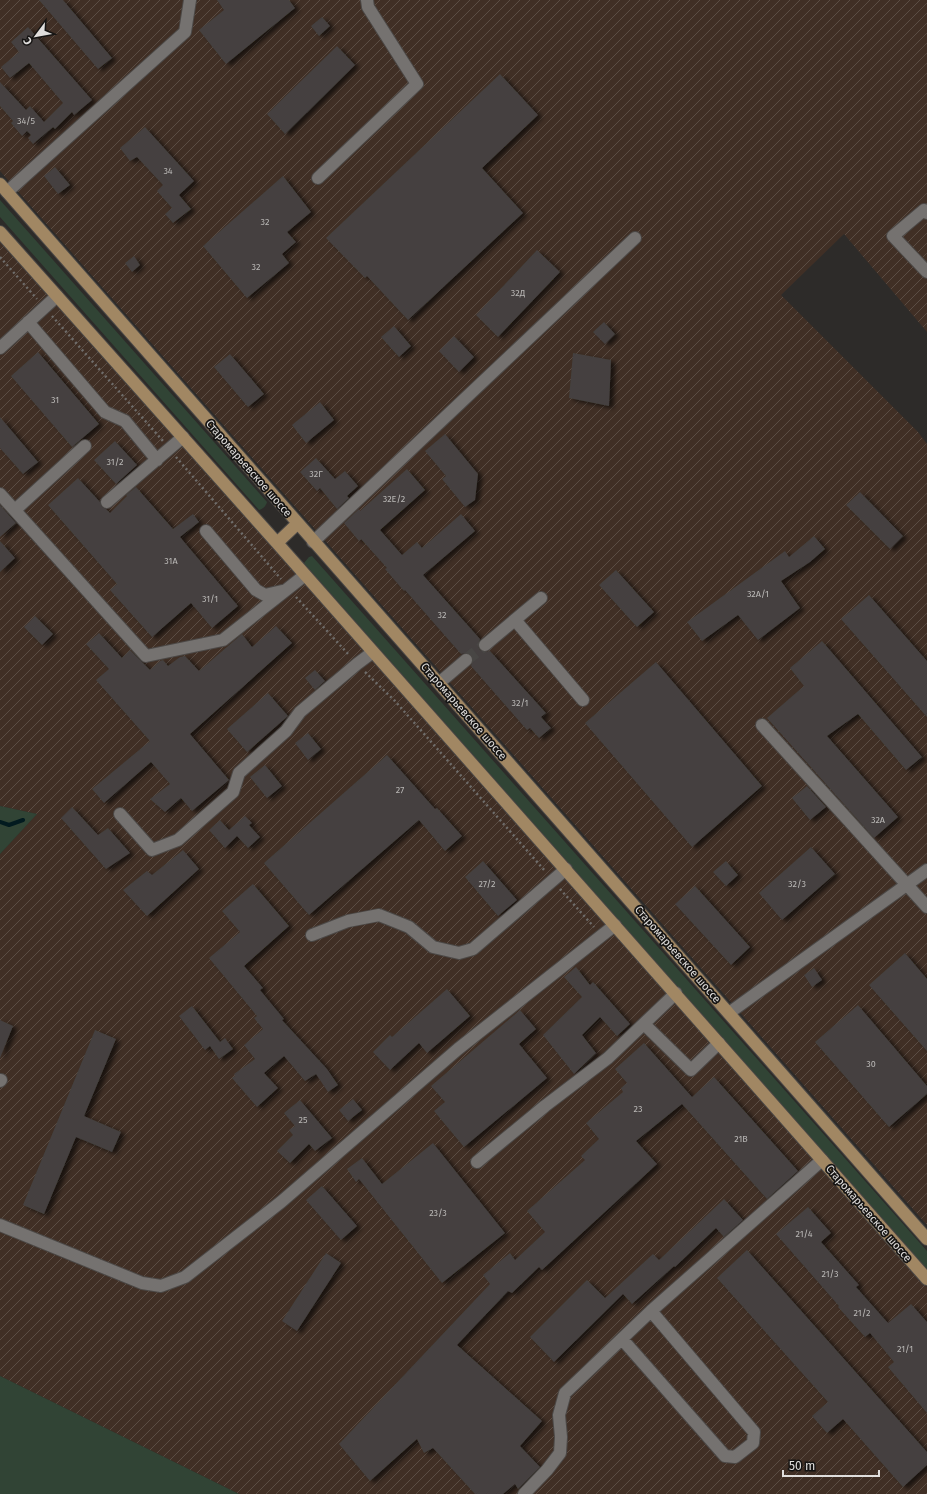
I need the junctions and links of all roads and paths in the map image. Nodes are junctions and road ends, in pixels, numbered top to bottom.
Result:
1 (190, 0) edge
2 (367, 0) edge
3 (318, 178) dead end
4 (4, 188) edge
5 (927, 213) edge
6 (0, 232) edge
7 (635, 238) dead end
8 (0, 257) edge
9 (927, 272) edge
10 (57, 296) junction
11 (44, 307) junction
12 (28, 322) junction
13 (0, 348) edge
14 (183, 437) junction
15 (85, 446) dead end
16 (170, 449) junction
17 (157, 460) junction
18 (0, 494) edge
19 (107, 502) dead end
20 (15, 510) junction
21 (297, 524) junction
22 (206, 531) dead end
23 (313, 542) junction
24 (277, 543) junction
25 (305, 576) junction
26 (289, 589) junction
27 (541, 598) dead end
28 (515, 620) junction
29 (485, 645) tunnel mouth
30 (373, 652) junction
31 (466, 660) tunnel mouth
32 (357, 664) junction
33 (439, 683) junction
34 (583, 700) dead end
35 (762, 725) dead end
36 (120, 814) dead end
37 (566, 869) junction
38 (927, 870) edge
39 (553, 880) junction
40 (906, 884) junction
41 (927, 908) edge
42 (615, 925) junction
43 (312, 935) dead end
44 (602, 936) junction
45 (676, 993) junction
46 (729, 1013) junction
47 (644, 1024) junction
48 (719, 1043) junction
49 (822, 1160) junction
50 (477, 1162) dead end
51 (0, 1225) edge
52 (927, 1239) edge
53 (927, 1279) edge
54 (651, 1311) junction
55 (622, 1339) junction
56 (524, 1494) edge

1 - 4 lane
2 - 3 lane
4 - 21 main road, Старомарьевское шоссе
5 - 9 lane
6 - 10 main road, Старомарьевское шоссе
7 - 23 lane
8 - 11 path
10 - 11 lane
10 - 14 main road, Старомарьевское шоссе
11 - 12 lane
11 - 16 path
12 - 13 lane
12 - 17 lane
14 - 16 lane
14 - 24 main road, Старомарьевское шоссе
15 - 20 lane
16 - 17 lane
16 - 26 path
17 - 19 lane
18 - 20 lane
20 - 26 lane
21 - 23 main road, Старомарьевское шоссе
21 - 24 main road
22 - 26 lane
23 - 33 main road, Старомарьевское шоссе
24 - 25 main road, Старомарьевское шоссе
25 - 26 lane
25 - 30 main road, Старомарьевское шоссе
26 - 32 path
27 - 28 lane
28 - 29 lane
28 - 34 lane
30 - 32 lane
30 - 37 main road, Старомарьевское шоссе
31 - 33 lane
32 - 36 lane
32 - 39 path
33 - 46 main road, Старомарьевское шоссе
35 - 40 lane
37 - 39 lane
37 - 42 main road, Старомарьевское шоссе
38 - 40 lane
39 - 43 lane
39 - 44 path
40 - 41 lane
40 - 46 lane
42 - 44 lane
42 - 45 main road, Старомарьевское шоссе
44 - 51 lane
45 - 47 lane
45 - 48 main road, Старомарьевское шоссе
46 - 52 main road, Старомарьевское шоссе
47 - 48 lane
47 - 50 lane
48 - 49 main road, Старомарьевское шоссе
49 - 53 main road, Старомарьевское шоссе
49 - 54 lane
54 - 55 lane
54 - 55 lane
55 - 56 lane

